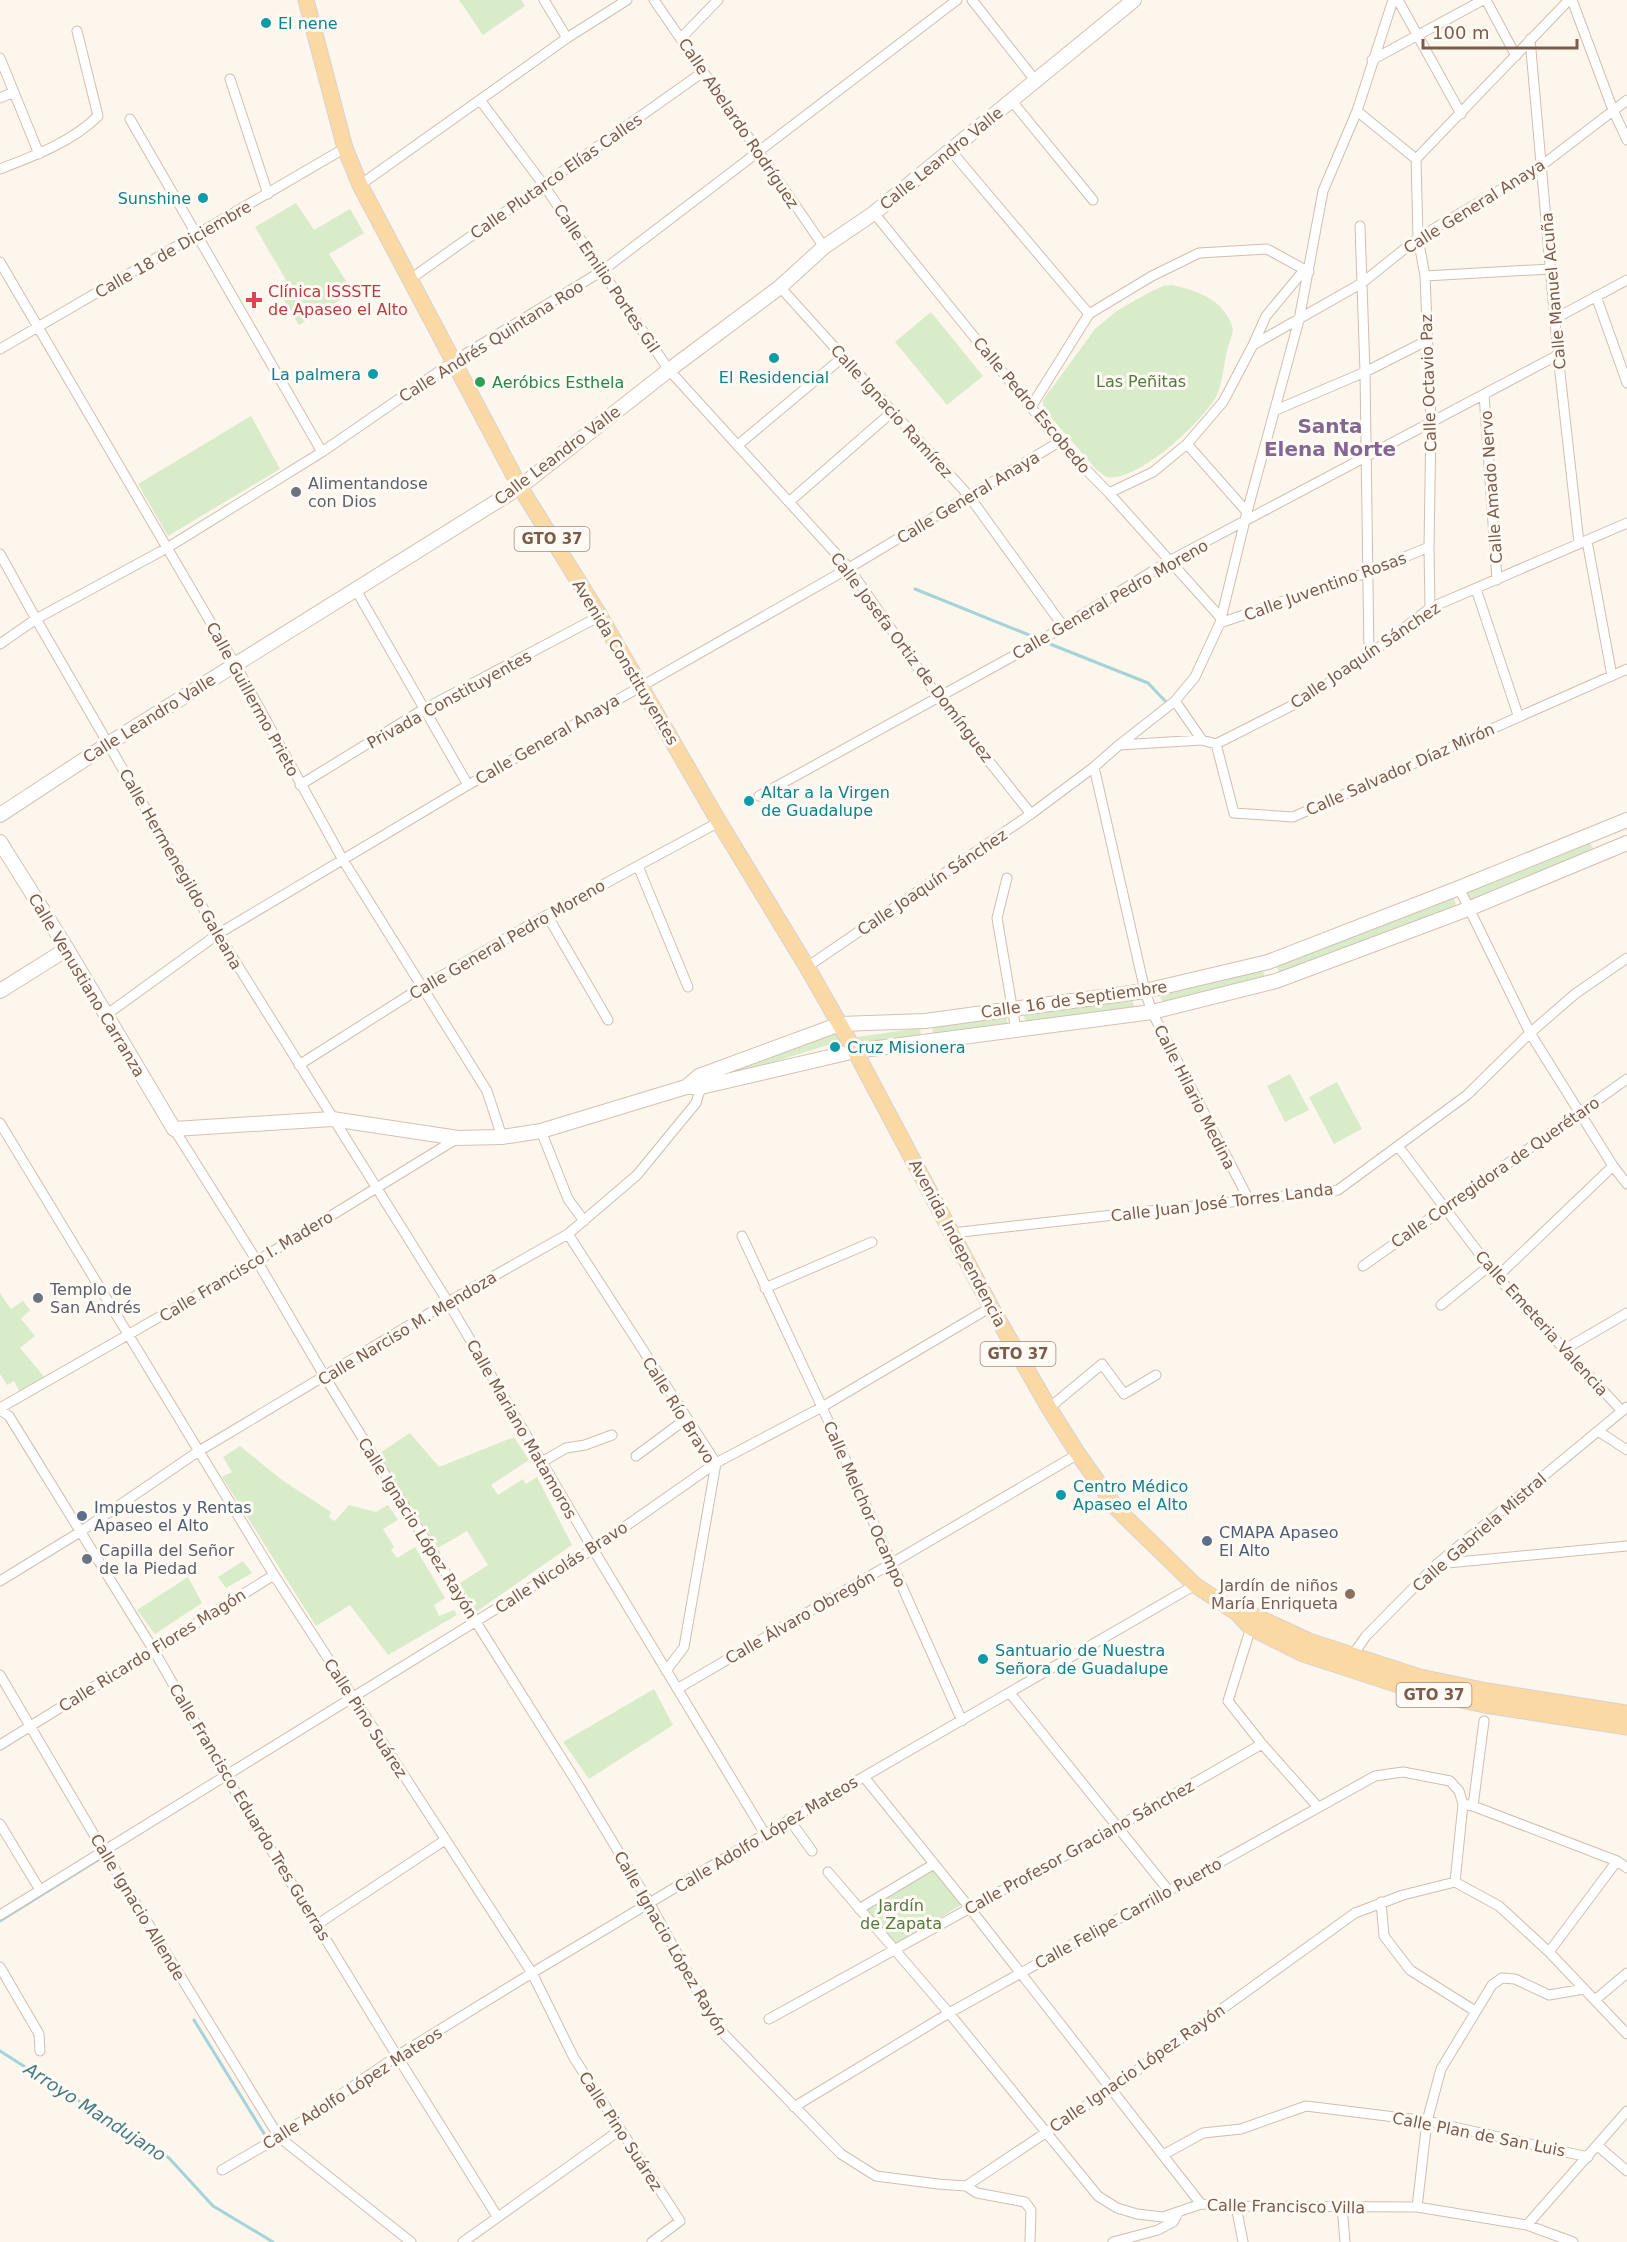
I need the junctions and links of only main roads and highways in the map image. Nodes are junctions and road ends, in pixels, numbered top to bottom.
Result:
1 (306, 0) edge
2 (855, 1051) joint
3 (1349, 1662) junction
4 (1627, 1713) edge
5 (1627, 1727) edge

1 - 2 main road, Avenida Constituyentes / GTO 37
2 - 3 main road, Avenida Independencia / GTO 37
3 - 4 main road, Avenida Independencia / GTO 37
3 - 5 main road, Avenida Independencia / GTO 37

